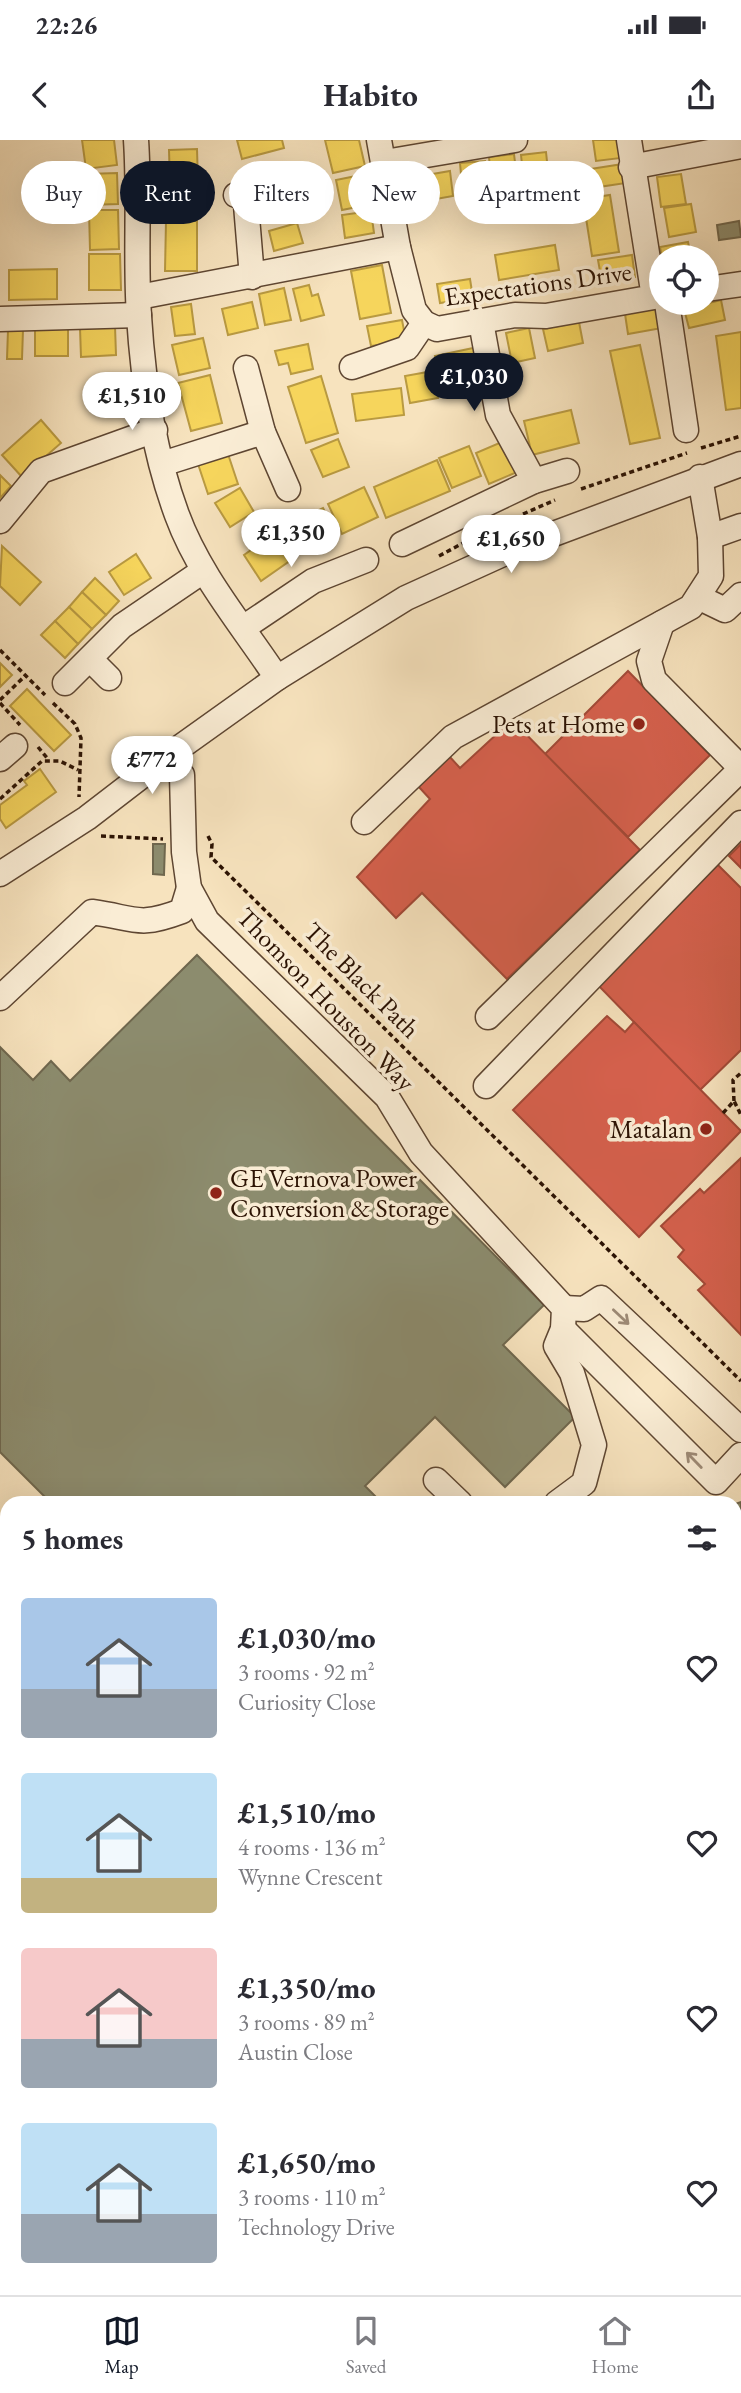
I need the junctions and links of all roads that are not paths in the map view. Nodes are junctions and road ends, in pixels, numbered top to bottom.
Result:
1 (136, 140) edge
2 (515, 140) edge
3 (629, 140) edge
4 (741, 146) edge
5 (382, 151) edge
6 (631, 167) junction
7 (245, 224) edge
8 (649, 246) edge
9 (398, 247) junction
10 (252, 277) junction
11 (741, 284) edge
12 (719, 287) edge
13 (649, 301) edge
14 (139, 306) junction
15 (664, 315) edge
16 (0, 319) edge
17 (481, 321) junction
18 (424, 323) junction
19 (352, 367) dead end
20 (246, 368) dead end
21 (155, 429) junction
22 (686, 430) dead end
23 (262, 432) junction
24 (162, 464) junction
25 (741, 464) edge
26 (567, 471) dead end
27 (700, 477) junction
28 (534, 481) junction
29 (288, 489) dead end
30 (0, 521) edge
31 (741, 526) edge
32 (710, 537) junction
33 (402, 544) dead end
34 (366, 560) dead end
35 (203, 571) junction
36 (741, 594) edge
37 (698, 597) junction
38 (662, 623) junction
39 (243, 628) junction
40 (90, 659) junction
41 (109, 678) dead end
42 (277, 678) junction
43 (65, 683) dead end
44 (165, 758) junction
45 (741, 769) edge
46 (364, 822) dead end
47 (741, 822) edge
48 (0, 874) edge
49 (189, 888) junction
50 (0, 998) edge
51 (488, 1017) dead end
52 (486, 1086) dead end
53 (564, 1319) junction
54 (741, 1430) edge
55 (741, 1455) edge
56 (436, 1480) dead end
57 (453, 1496) edge
58 (566, 1496) edge

1 - 14 street
2 - 5 street
3 - 6 street, Expectations Drive
4 - 6 street
5 - 9 street, Expectations Drive
6 - 8 street, Expectations Drive
7 - 10 street
9 - 10 street
9 - 18 street, Expectations Drive
10 - 14 street
11 - 12 street
13 - 17 street, Expectations Drive
14 - 16 street
14 - 21 street
15 - 22 street
17 - 18 street, Expectations Drive
17 - 28 street
18 - 19 street
20 - 23 street
21 - 24 street
21 - 30 street
23 - 24 street
23 - 29 street
24 - 35 street
25 - 27 street
26 - 28 street
27 - 32 street
27 - 42 street
28 - 33 street
31 - 32 street
32 - 37 street
34 - 39 street
35 - 39 street
35 - 40 street
36 - 37 street
37 - 38 street
38 - 45 street
38 - 46 street
39 - 42 street
40 - 41 street
40 - 43 street
42 - 44 street
44 - 48 street
44 - 49 street, Thomson Houston Way
45 - 51 street
47 - 52 street
49 - 50 street
49 - 53 street, Thomson Houston Way
53 -> 54 street
55 -> 53 street, Thomson Houston Way
53 - 58 street
56 - 57 street

